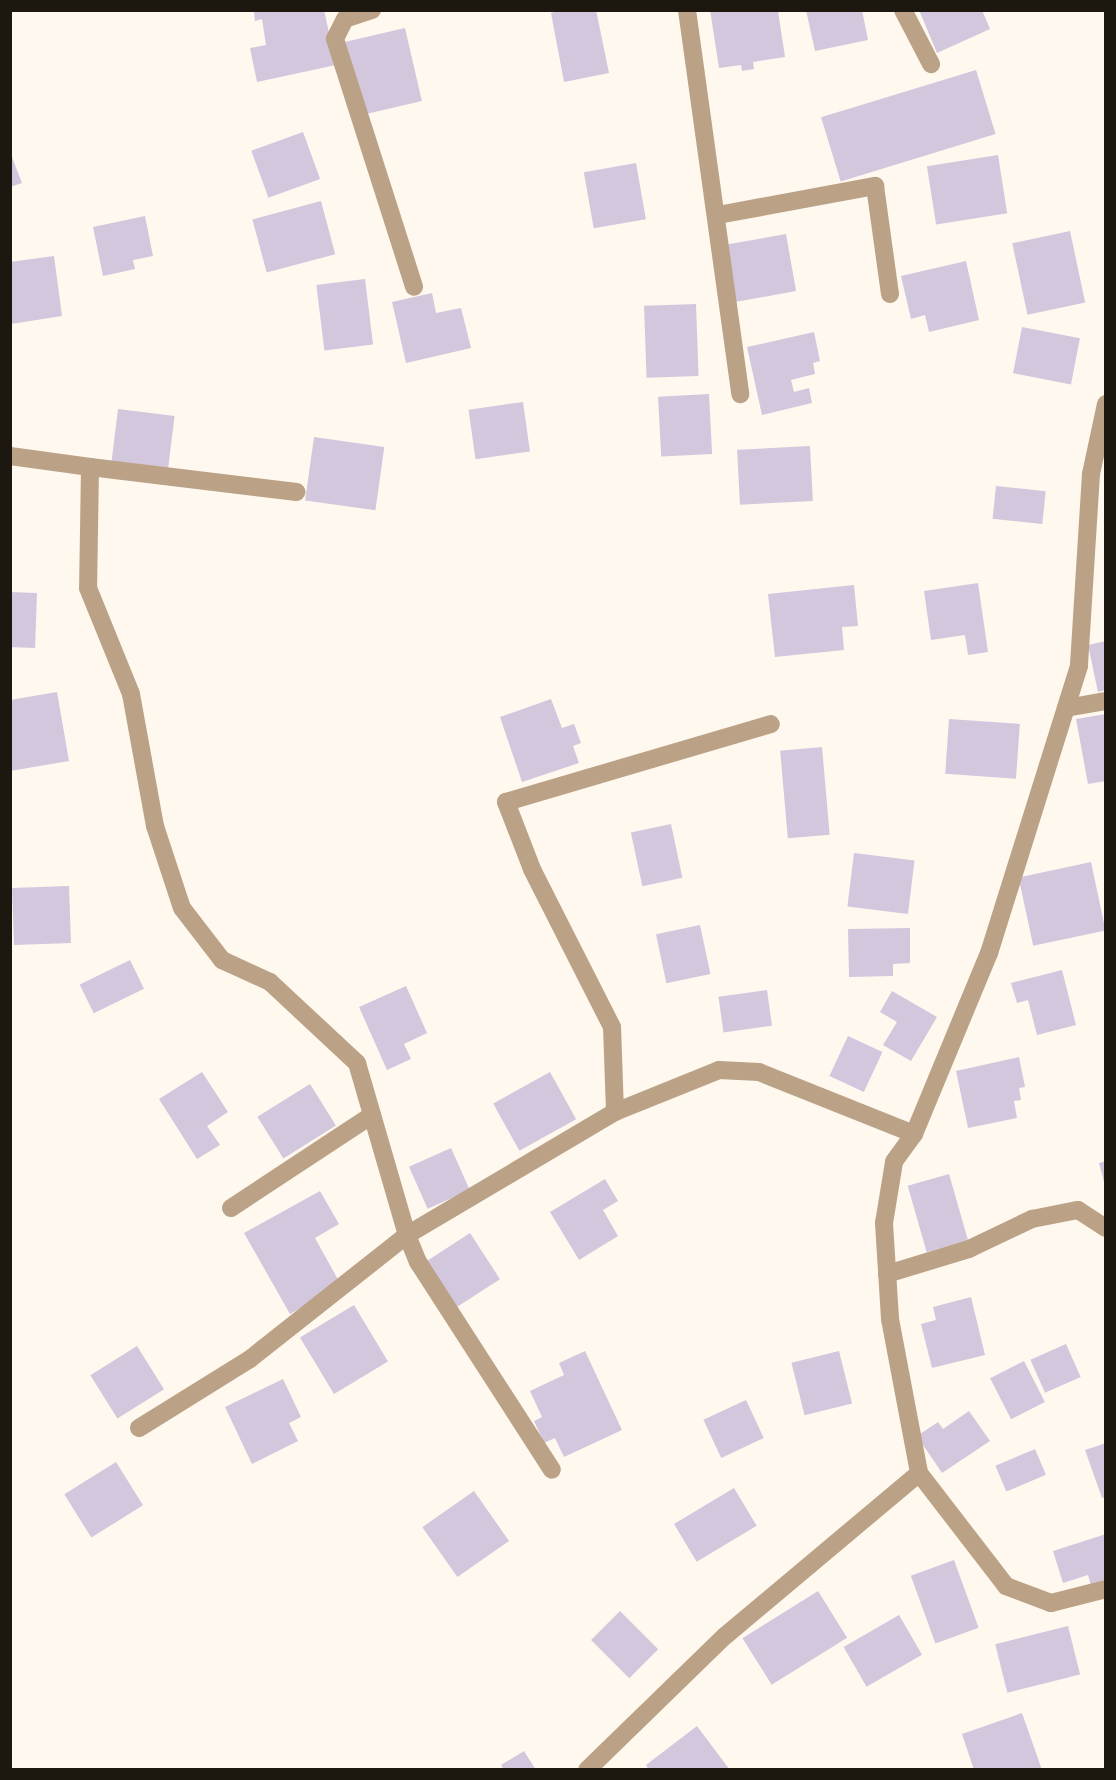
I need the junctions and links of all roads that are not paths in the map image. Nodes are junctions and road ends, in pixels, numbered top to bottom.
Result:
1 (372, 10) edge
2 (687, 10) edge
3 (903, 10) edge
4 (931, 64) dead end
5 (718, 215) junction
6 (414, 287) dead end
7 (890, 294) dead end
8 (740, 394) dead end
9 (1106, 404) edge
10 (10, 456) edge
11 (90, 467) junction
12 (296, 492) dead end
13 (1106, 701) edge
14 (1066, 708) junction
15 (771, 724) dead end
16 (615, 1112) junction
17 (372, 1115) junction
18 (914, 1134) junction
19 (231, 1208) dead end
20 (1106, 1228) edge
21 (407, 1235) junction
22 (887, 1274) junction
23 (139, 1428) dead end
24 (552, 1470) dead end
25 (919, 1473) junction
26 (1106, 1589) edge
27 (586, 1770) edge

1 - 6 street
2 - 5 street
3 - 4 street
5 - 7 street
5 - 8 street
9 - 14 street
10 - 11 street
11 - 12 street
11 - 17 street
13 - 14 street
14 - 18 street
15 - 16 street
16 - 18 street
16 - 21 street
17 - 19 street
17 - 21 street
18 - 22 street
20 - 22 street
21 - 23 street
21 - 24 street
22 - 25 street
25 - 26 street
25 - 27 street

